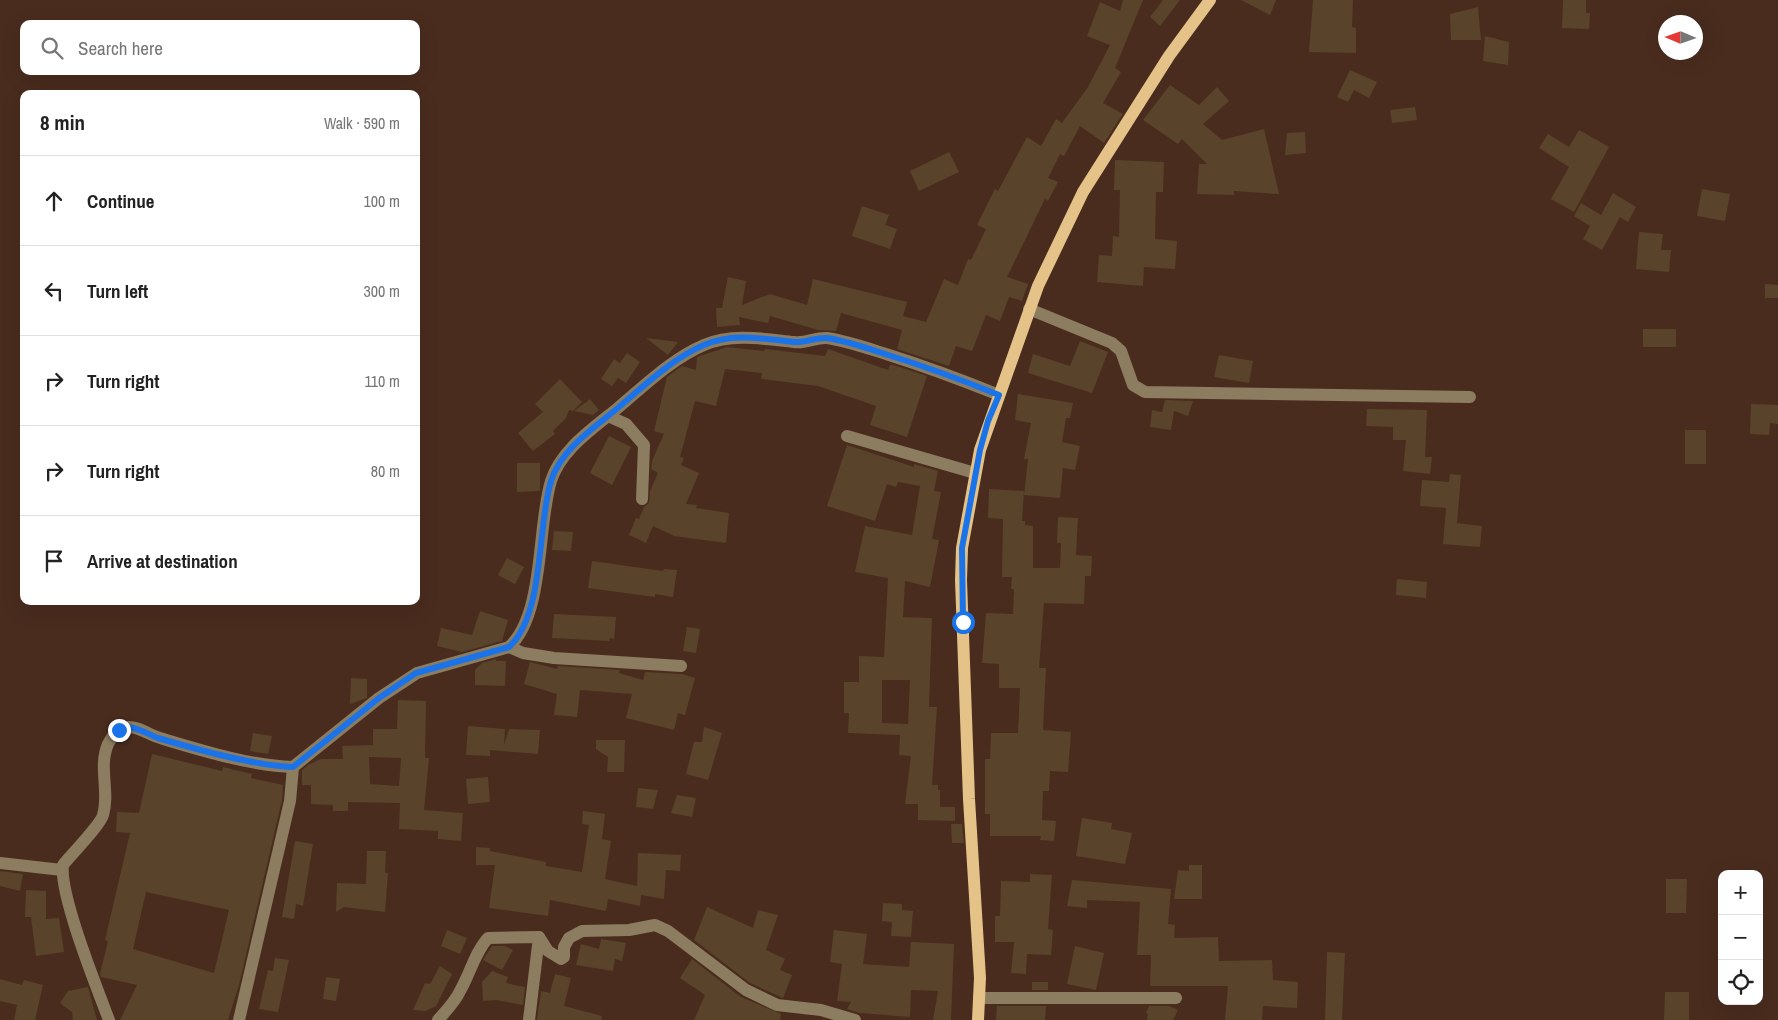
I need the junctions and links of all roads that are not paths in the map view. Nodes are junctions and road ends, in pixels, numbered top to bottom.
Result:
1 (1210, 0) edge
2 (1029, 309) junction
3 (999, 395) junction
4 (1470, 397) dead end
5 (608, 416) junction
6 (847, 436) dead end
7 (975, 473) junction
8 (642, 499) dead end
9 (509, 647) junction
10 (681, 666) dead end
11 (293, 767) junction
12 (0, 863) edge
13 (62, 870) junction
14 (539, 937) junction
15 (979, 998) junction
16 (1176, 998) dead end
17 (109, 1020) edge
18 (239, 1020) edge
19 (438, 1020) edge
20 (529, 1020) edge
21 (855, 1020) edge
22 (978, 1020) edge

1 - 2 main road
2 - 3 main road
2 - 4 street
3 - 5 street
3 - 7 main road
5 - 8 street
5 - 9 street
6 - 7 street
7 - 15 main road
9 - 10 street
9 - 11 street
11 - 13 street
11 - 18 street
12 - 13 street
13 - 17 street
14 - 19 street
14 - 20 street
14 - 21 street
15 - 16 street
15 - 22 main road

